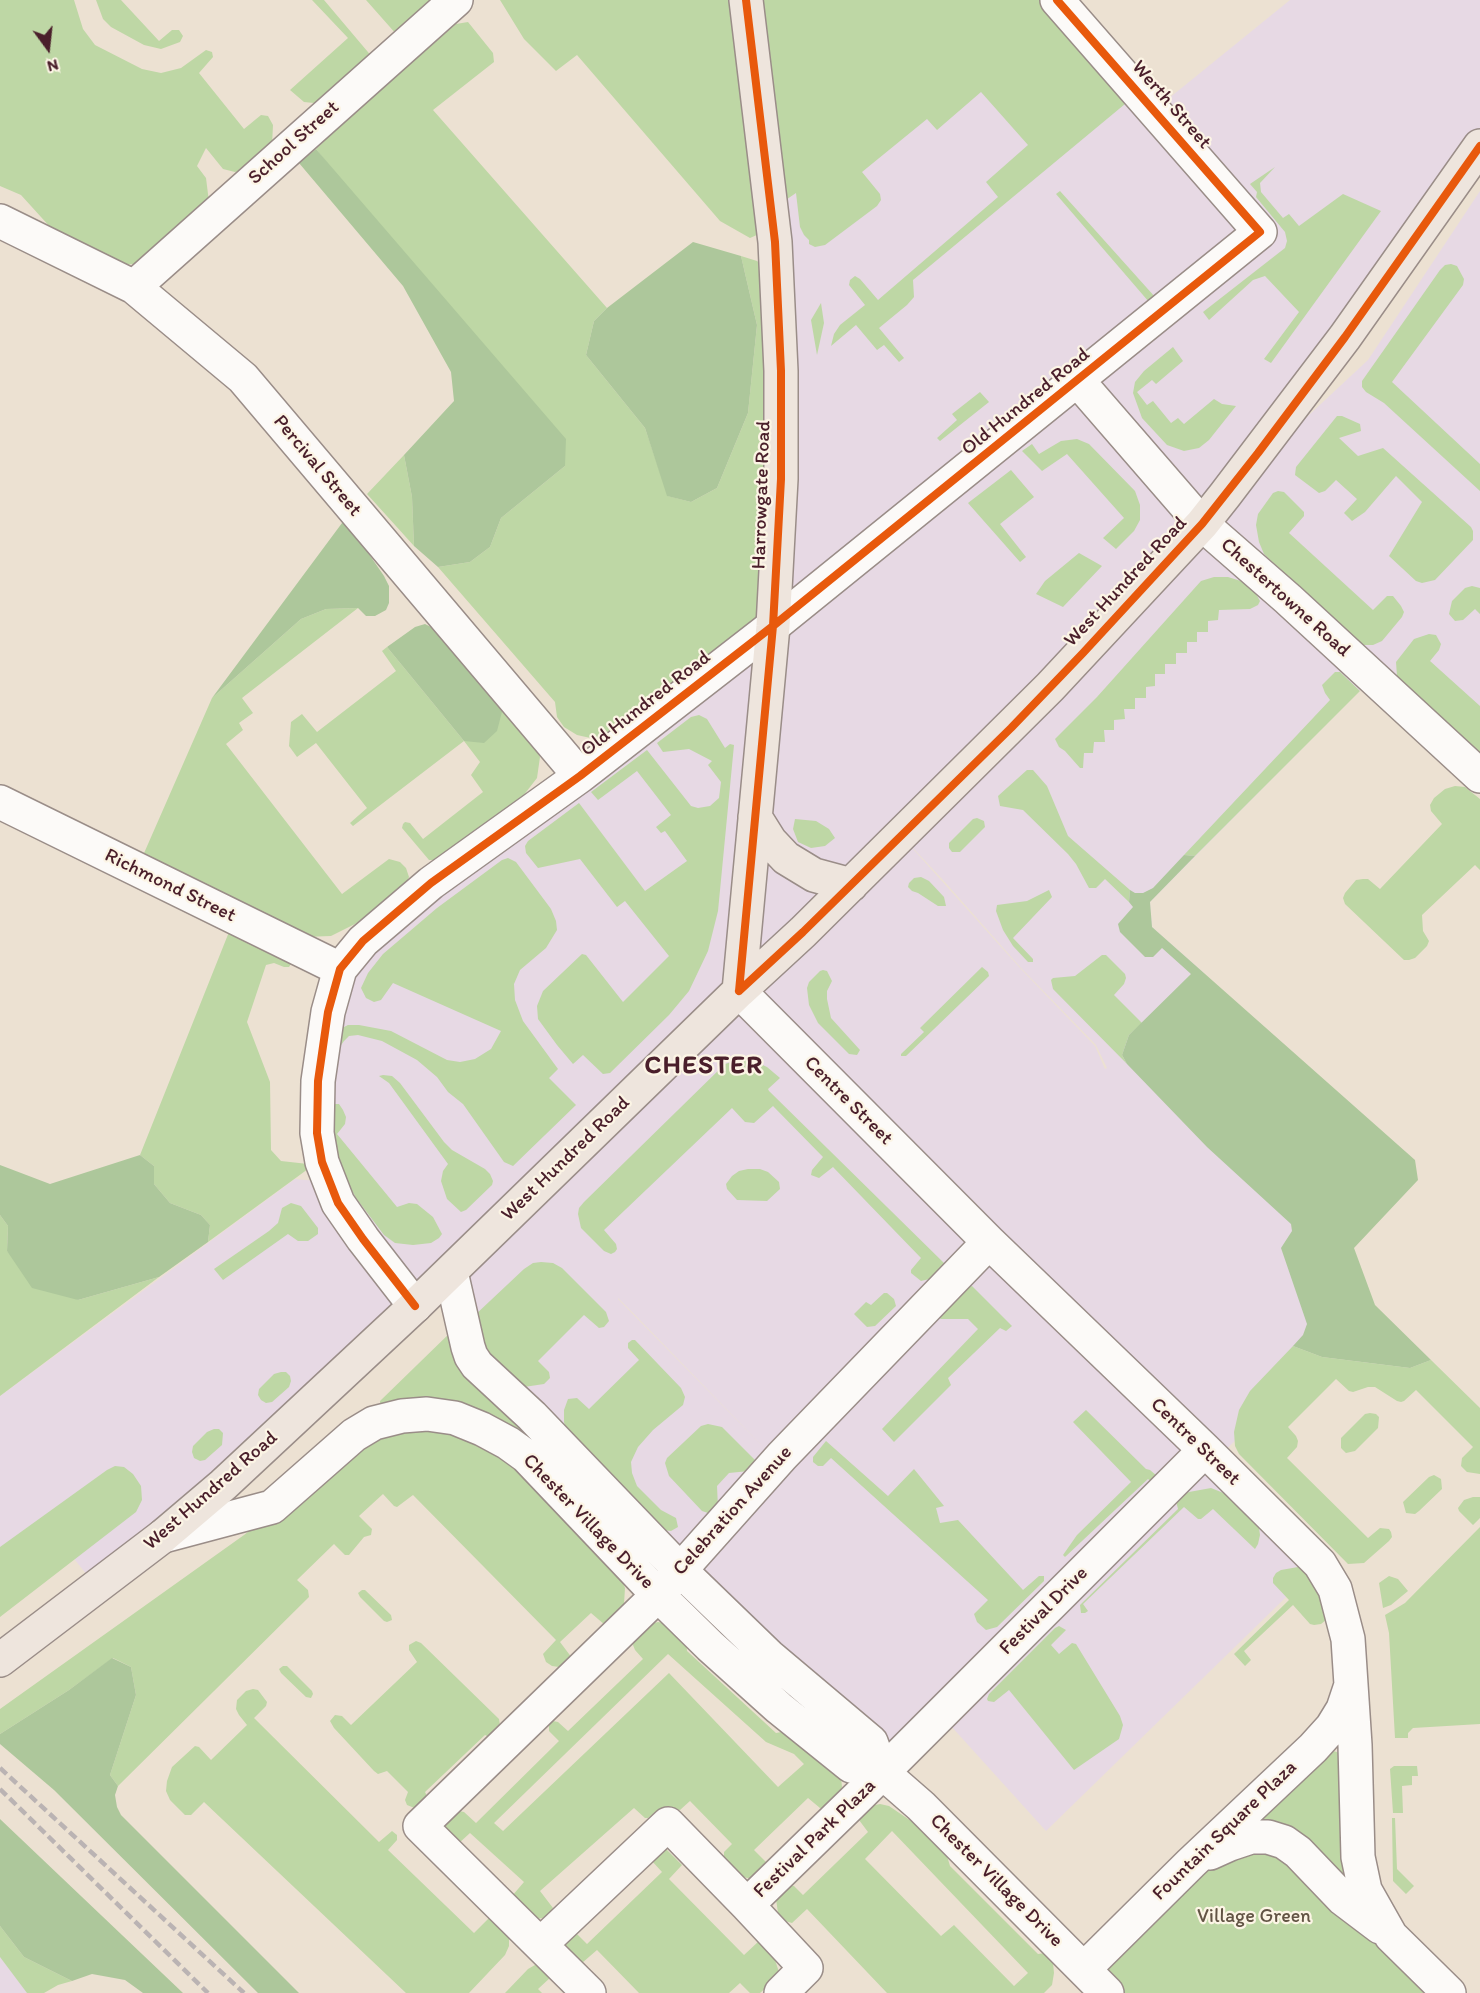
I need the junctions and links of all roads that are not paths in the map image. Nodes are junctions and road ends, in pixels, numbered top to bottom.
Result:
1 (456, 0) edge
2 (746, 0) edge
3 (1057, 0) edge
4 (1480, 146) edge
5 (0, 222) edge
6 (1260, 232) joint
7 (134, 287) junction
8 (1078, 381) junction
9 (1202, 524) junction
10 (773, 626) junction
11 (580, 776) junction
12 (1480, 776) edge
13 (0, 802) edge
14 (756, 817) junction
15 (850, 885) junction
16 (340, 969) junction
17 (739, 991) junction
18 (989, 1242) junction
19 (451, 1272) junction
20 (415, 1306) junction
21 (1205, 1450) junction
22 (163, 1536) junction
23 (680, 1570) junction
24 (658, 1595) junction
25 (0, 1660) edge
26 (1352, 1683) junction
27 (882, 1772) junction
28 (1191, 1863) junction
29 (747, 1905) junction
30 (1391, 1936) junction
31 (541, 1944) junction
32 (1084, 1969) junction
33 (589, 1993) edge
34 (781, 1993) edge
35 (1107, 1993) edge
36 (1449, 1993) edge

1 - 7 street, School Street
2 - 10 main road, Harrowgate Road
3 - 6 street, Werth Street
4 - 9 main road, West Hundred Road
5 - 7 street, Percival Street
6 - 8 street, Old Hundred Road
7 - 11 street, Percival Street
8 - 9 street, Chestertowne Road
8 - 10 street, Old Hundred Road
9 - 12 street, Chestertowne Road
9 - 15 main road, West Hundred Road
10 - 11 street, Old Hundred Road
10 - 14 main road, Harrowgate Road
11 - 16 street, Old Hundred Road
13 - 16 street, Richmond Street
14 - 15 main road
14 - 17 main road, Harrowgate Road
15 - 17 main road, West Hundred Road
16 - 20 street, Old Hundred Road
17 - 18 street, Centre Street
17 - 19 main road, West Hundred Road
18 - 21 street, Centre Street
18 - 23 street, Celebration Avenue
19 - 20 main road, West Hundred Road
19 - 23 street, Chester Village Drive
20 - 22 main road, West Hundred Road
21 - 26 street, Centre Street
21 - 27 street, Festival Drive
22 - 24 street, Chester Village Drive
22 - 25 main road, West Hundred Road
23 - 24 street, Celebration Avenue
23 - 27 street, Chester Village Drive
24 - 27 street, Chester Village Drive
24 - 31 street, Celebration Avenue
26 - 28 street, Fountain Square Plaza
26 - 30 street, Centre Street
27 - 29 street, Festival Park Plaza
27 - 32 street, Chester Village Drive
28 - 30 street
28 - 32 street, Fountain Square Plaza
29 - 31 street, Festival Park Plaza
29 - 34 street, Festival Park Plaza
30 - 36 street, Centre Street
31 - 33 street
32 - 35 street, Chester Village Drive

